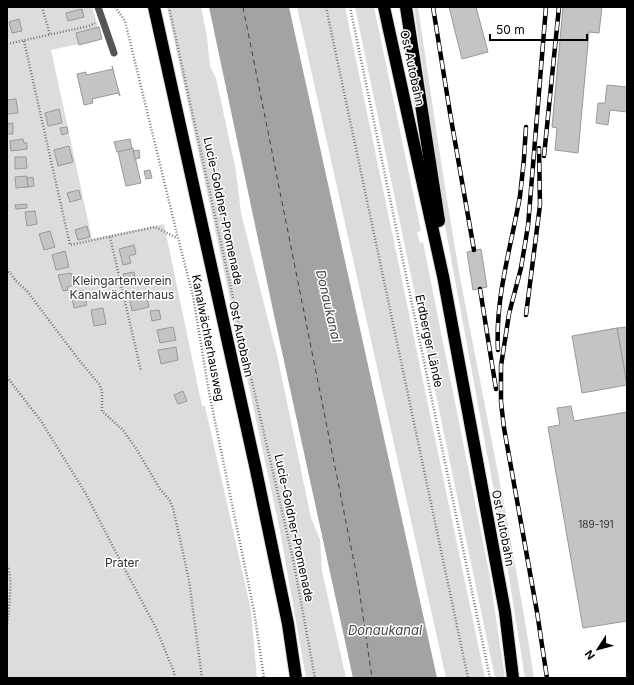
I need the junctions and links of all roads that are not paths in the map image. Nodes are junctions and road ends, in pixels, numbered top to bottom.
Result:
1 (98, 7) edge
2 (154, 7) edge
3 (384, 7) edge
4 (406, 7) edge
5 (114, 53) dead end
6 (443, 276) junction
7 (296, 678) edge
8 (513, 678) edge

1 - 5 lane
2 - 7 highway, Ost Autobahn
3 - 6 highway, Ost Autobahn
4 - 6 highway
6 - 8 highway, Ost Autobahn

